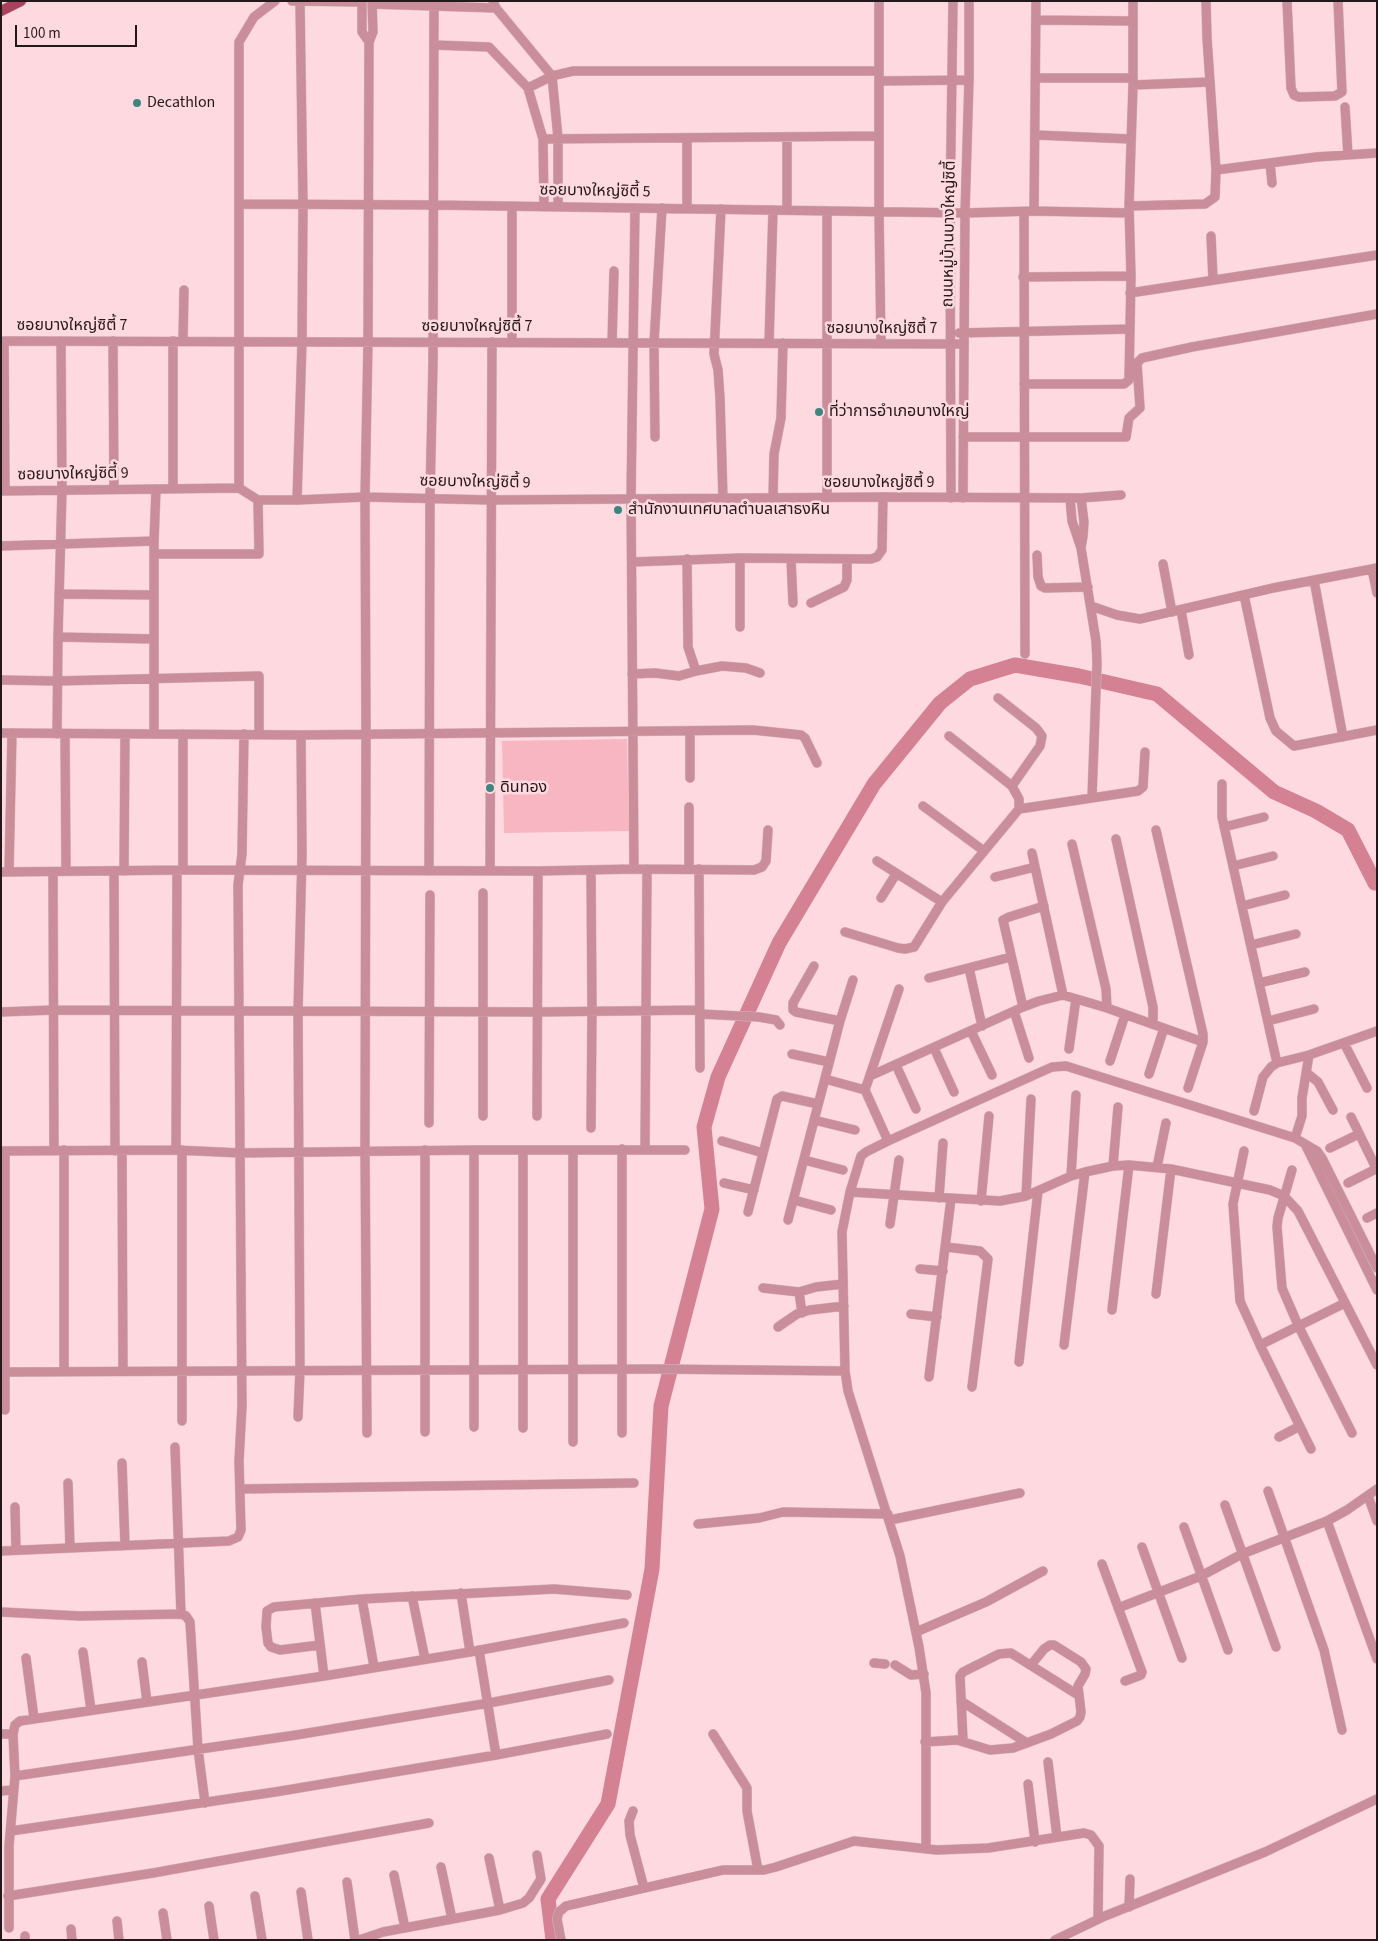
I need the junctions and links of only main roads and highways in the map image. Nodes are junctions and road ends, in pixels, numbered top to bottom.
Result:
1 (21, 1) edge
2 (1, 12) edge

1 - 2 main road

